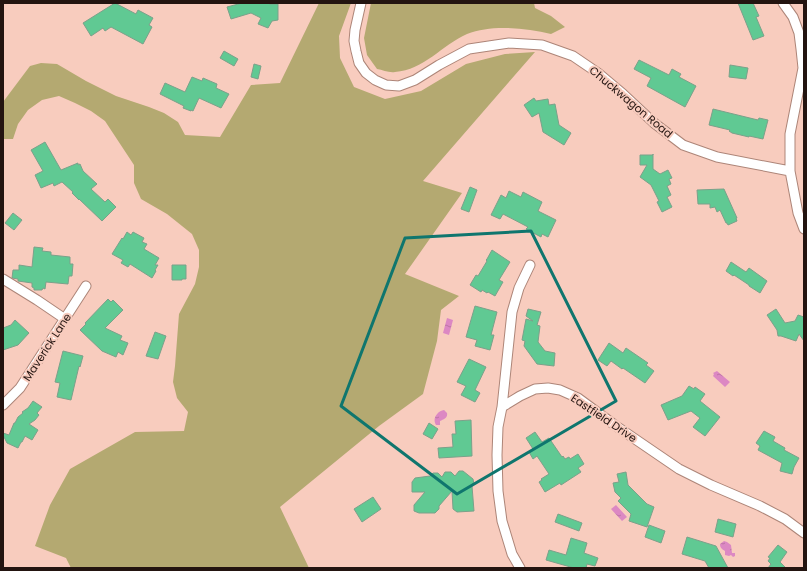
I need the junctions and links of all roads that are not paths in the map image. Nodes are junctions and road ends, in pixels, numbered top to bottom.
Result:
1 (361, 3) edge
2 (783, 3) edge
3 (790, 171) junction
4 (804, 229) edge
5 (530, 265) dead end
6 (3, 279) edge
7 (86, 286) dead end
8 (65, 319) junction
9 (3, 405) edge
10 (502, 407) junction
11 (804, 533) edge
12 (520, 568) edge

1 - 3 street, Chuckwagon Road
2 - 3 street
3 - 4 street
5 - 10 street
6 - 8 street
7 - 8 street, Maverick Lane
8 - 9 street, Maverick Lane
10 - 11 street, Eastfield Drive
10 - 12 street

